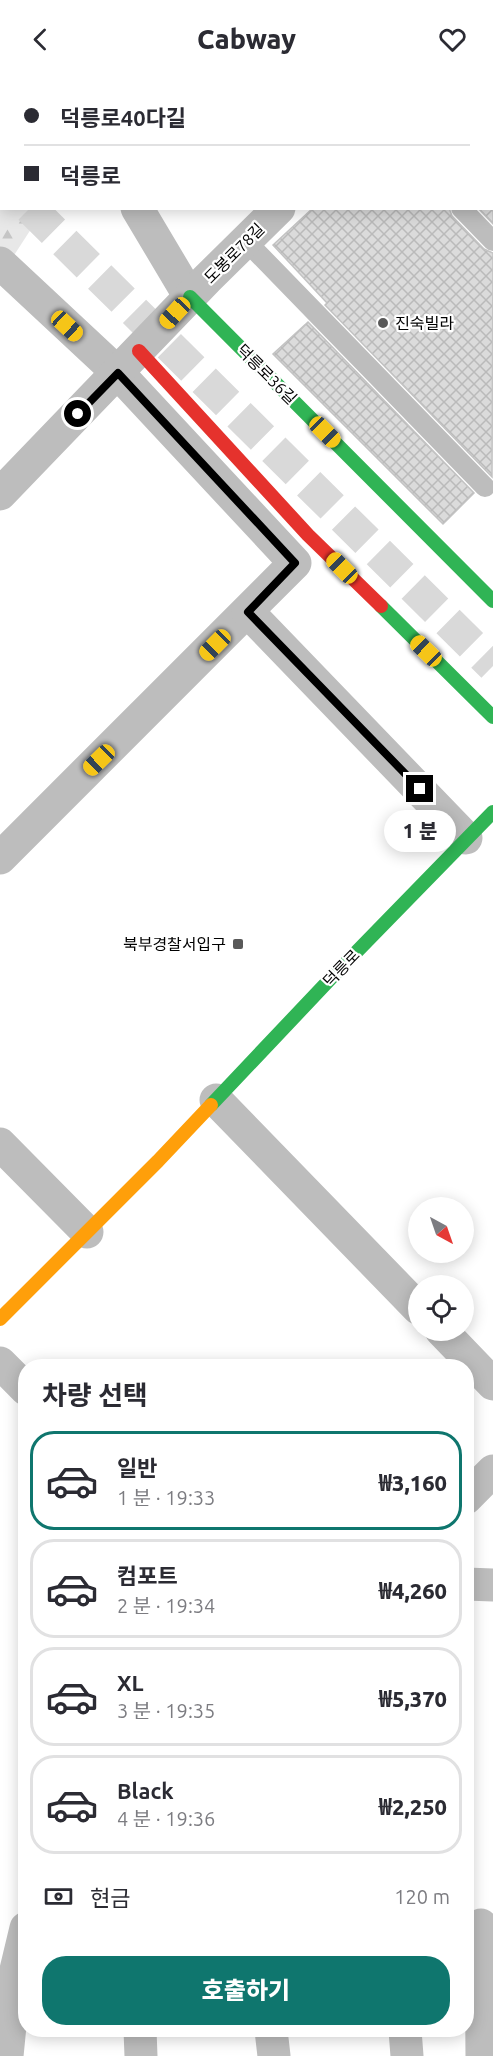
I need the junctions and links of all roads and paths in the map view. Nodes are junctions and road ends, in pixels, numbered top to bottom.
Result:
1 (139, 210) edge
2 (277, 210) edge
3 (463, 210) edge
4 (246, 241) junction
5 (493, 241) edge
6 (0, 263) edge
7 (190, 297) junction
8 (128, 362) junction
9 (485, 487) dead end
10 (0, 494) edge
11 (493, 601) edge
12 (248, 612) junction
13 (493, 717) edge
14 (493, 812) edge
15 (466, 838) junction
16 (0, 858) edge
17 (216, 1100) junction
18 (0, 1144) edge
19 (87, 1232) junction
20 (408, 1298) edge
21 (0, 1319) edge
22 (452, 1341) edge
23 (469, 1359) edge
24 (0, 1363) edge
25 (474, 1364) edge
26 (18, 1381) edge
27 (493, 1384) edge
28 (493, 1471) edge
29 (474, 1490) edge
30 (474, 1584) edge
31 (493, 1585) edge
32 (0, 1923) edge
33 (18, 1926) edge
34 (480, 1926) edge
35 (18, 1961) edge
36 (140, 2037) edge
37 (273, 2037) edge
38 (406, 2037) edge
39 (7, 2056) edge
40 (141, 2056) edge
41 (274, 2056) edge
42 (407, 2056) edge
43 (482, 2056) edge

1 - 7 street, 덕릉로36길
2 - 4 street, 도봉로78길
3 - 5 lane
4 - 7 street, 도봉로78길
4 - 9 lane
6 - 8 street
7 - 8 street, 도봉로78길
7 - 11 street, 덕릉로36길
8 - 10 street, 도봉로78길
8 - 12 street
8 - 13 street
12 - 15 street
12 - 16 street
14 - 15 street, 덕릉로
15 - 17 street, 덕릉로
17 - 19 street, 덕릉로
17 - 20 street
18 - 19 street
19 - 21 street, 덕릉로
22 - 23 street
24 - 26 street
25 - 27 street
28 - 29 street
30 - 31 street
32 - 33 street
34 - 43 street
35 - 39 street
36 - 40 street
37 - 41 street
38 - 42 street

